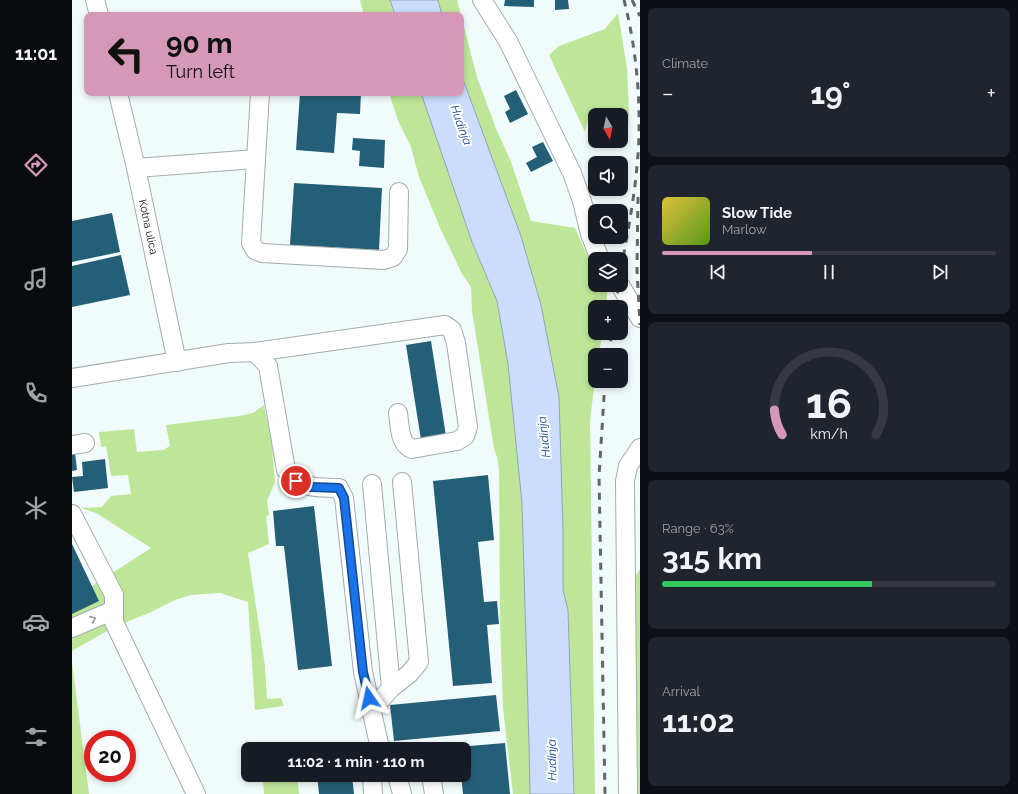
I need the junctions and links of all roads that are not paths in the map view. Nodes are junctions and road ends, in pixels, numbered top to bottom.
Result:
1 (95, 0) edge
2 (482, 0) edge
3 (98, 12) edge
4 (119, 96) edge
5 (260, 96) edge
6 (256, 159) junction
7 (136, 168) junction
8 (399, 192) dead end
9 (597, 252) edge
10 (624, 292) edge
11 (640, 318) edge
12 (256, 352) junction
13 (177, 362) junction
14 (72, 378) edge
15 (398, 413) dead end
16 (640, 448) edge
17 (402, 482) dead end
18 (372, 484) dead end
19 (72, 514) edge
20 (114, 610) junction
21 (72, 628) edge
22 (391, 688) junction
23 (371, 711) junction
24 (379, 742) edge
25 (372, 782) edge
26 (399, 782) edge
27 (432, 782) edge
28 (196, 794) edge
29 (373, 794) edge
30 (402, 794) edge
31 (434, 794) edge
32 (628, 794) edge

1 - 3 street
2 - 9 street
4 - 7 street, Kotna ulica
5 - 6 street
6 - 7 street
6 - 8 street
7 - 13 street, Kotna ulica
10 - 11 street
12 - 13 street
12 - 15 street
12 - 23 street
13 - 14 street
16 - 32 street
17 - 22 street
18 - 22 street
19 - 20 street
21 -> 20 street
20 - 28 street
22 - 23 street
23 - 24 street
25 - 29 street
26 - 30 street
27 - 31 street

